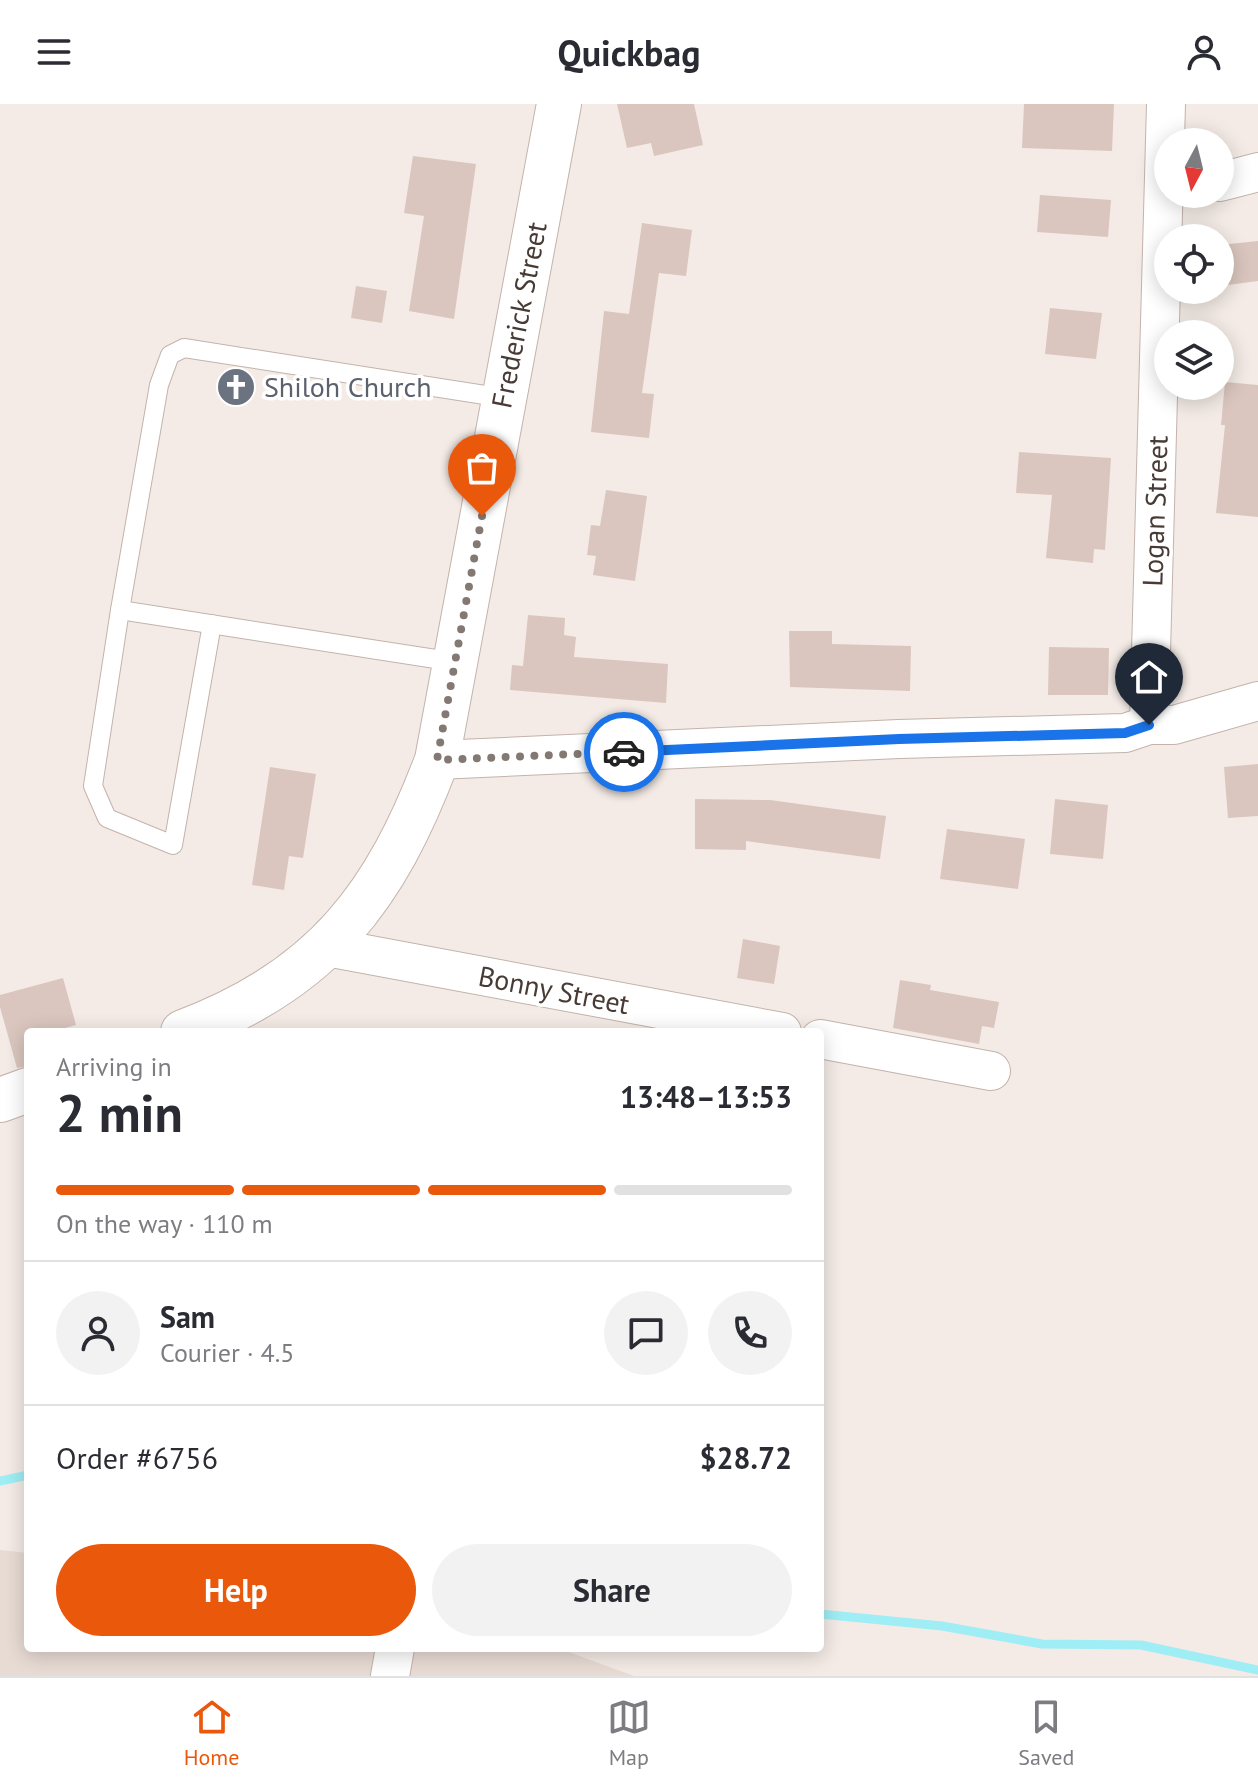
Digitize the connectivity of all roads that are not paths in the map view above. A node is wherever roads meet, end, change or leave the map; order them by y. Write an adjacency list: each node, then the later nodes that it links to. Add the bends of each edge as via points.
1 (559, 104): 7 (street, Frederick Street)
2 (1166, 104): 3 (street, Logan Street)
3 (1168, 128)
4 (1258, 172): 5 (street)
5 (1234, 178)
6 (1171, 208): 12 (street, Logan Street)
7 (504, 398): 8 (lane, via 184,348 170,355 159,385); 10 (street, Frederick Street)
8 (120, 610): 9 (lane); 9 (lane, via 93,786 107,818 173,845)
9 (212, 624): 10 (lane)
10 (455, 662): 13 (street, Frederick Street)
11 (1258, 701): 12 (street, via 1174,725)
12 (1149, 725): 13 (street, via 1125,733)
13 (437, 760): 14 (street, Frederick Street, via 376,890)
14 (327, 947): 15 (street, Frederick Street, via 258,996); 16 (street, Bonny Street)
15 (191, 1028)
16 (761, 1028)
17 (824, 1040): 18 (street)
18 (991, 1071)
19 (24, 1091): 20 (street)
20 (0, 1100)
21 (394, 1652): 22 (street)
22 (390, 1676)

